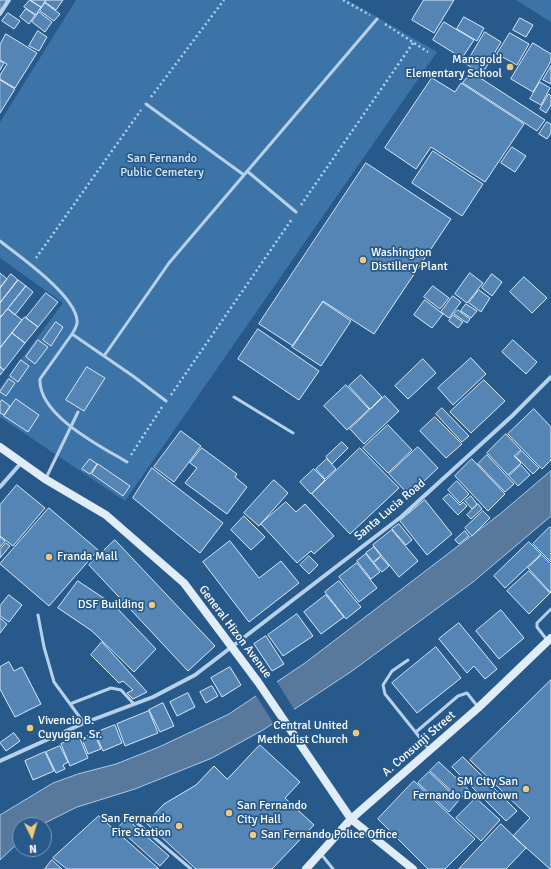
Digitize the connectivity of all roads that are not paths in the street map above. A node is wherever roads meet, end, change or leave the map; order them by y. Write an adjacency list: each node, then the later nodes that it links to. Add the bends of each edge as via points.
1 (9, 0): 2 (street)
2 (0, 14)
3 (377, 20): 5 (lane)
4 (146, 104): 6 (lane)
5 (247, 171): 6 (lane); 7 (lane)
6 (244, 175): 10 (lane, via 169,263)
7 (296, 212)
8 (0, 241): 9 (lane, via 66,296 77,319)
9 (72, 334): 10 (lane); 15 (lane, via 40,379 39,387 41,393)
10 (104, 356): 13 (lane)
11 (551, 377): 25 (street, Santa Lucia Road, via 401,517)
12 (234, 397): 16 (lane)
13 (166, 401)
14 (78, 412): 15 (lane)
15 (70, 427): 18 (lane); 20 (lane)
16 (293, 433)
17 (0, 447): 19 (main road, General Hizon Avenue)
18 (127, 462)
19 (21, 463): 20 (main road, General Hizon Avenue); 21 (street)
20 (45, 479): 25 (main road, General Hizon Avenue, via 106,515 184,583)
21 (0, 487)
22 (551, 609): 24 (lane, via 537,623 537,627)
23 (38, 615): 27 (lane, via 54,682)
24 (549, 640): 29 (main road, A. Consunji Street)
25 (232, 648): 28 (street, Santa Lucia Road, via 195,675); 35 (main road, General Hizon Avenue)
26 (408, 660): 31 (lane, via 392,671 383,685 385,694)
27 (70, 704): 28 (lane, via 111,688 121,690); 30 (lane)
28 (134, 704): 30 (street, Santa Lucia Road)
29 (478, 708): 31 (lane, via 467,693 458,696); 32 (main road, A. Consunji Street)
30 (84, 723): 33 (street, Santa Lucia Road)
31 (416, 732): 32 (lane)
32 (430, 751): 35 (main road, A. Consunji Street)
33 (0, 761)
34 (130, 817): 37 (lane)
35 (351, 819): 36 (main road, A. Consunji Street); 40 (main road, General Hizon Avenue)
36 (320, 852): 38 (main road, A. Consunji Street); 39 (lane)
37 (191, 869)
38 (306, 869)
39 (333, 869)
40 (412, 869)

